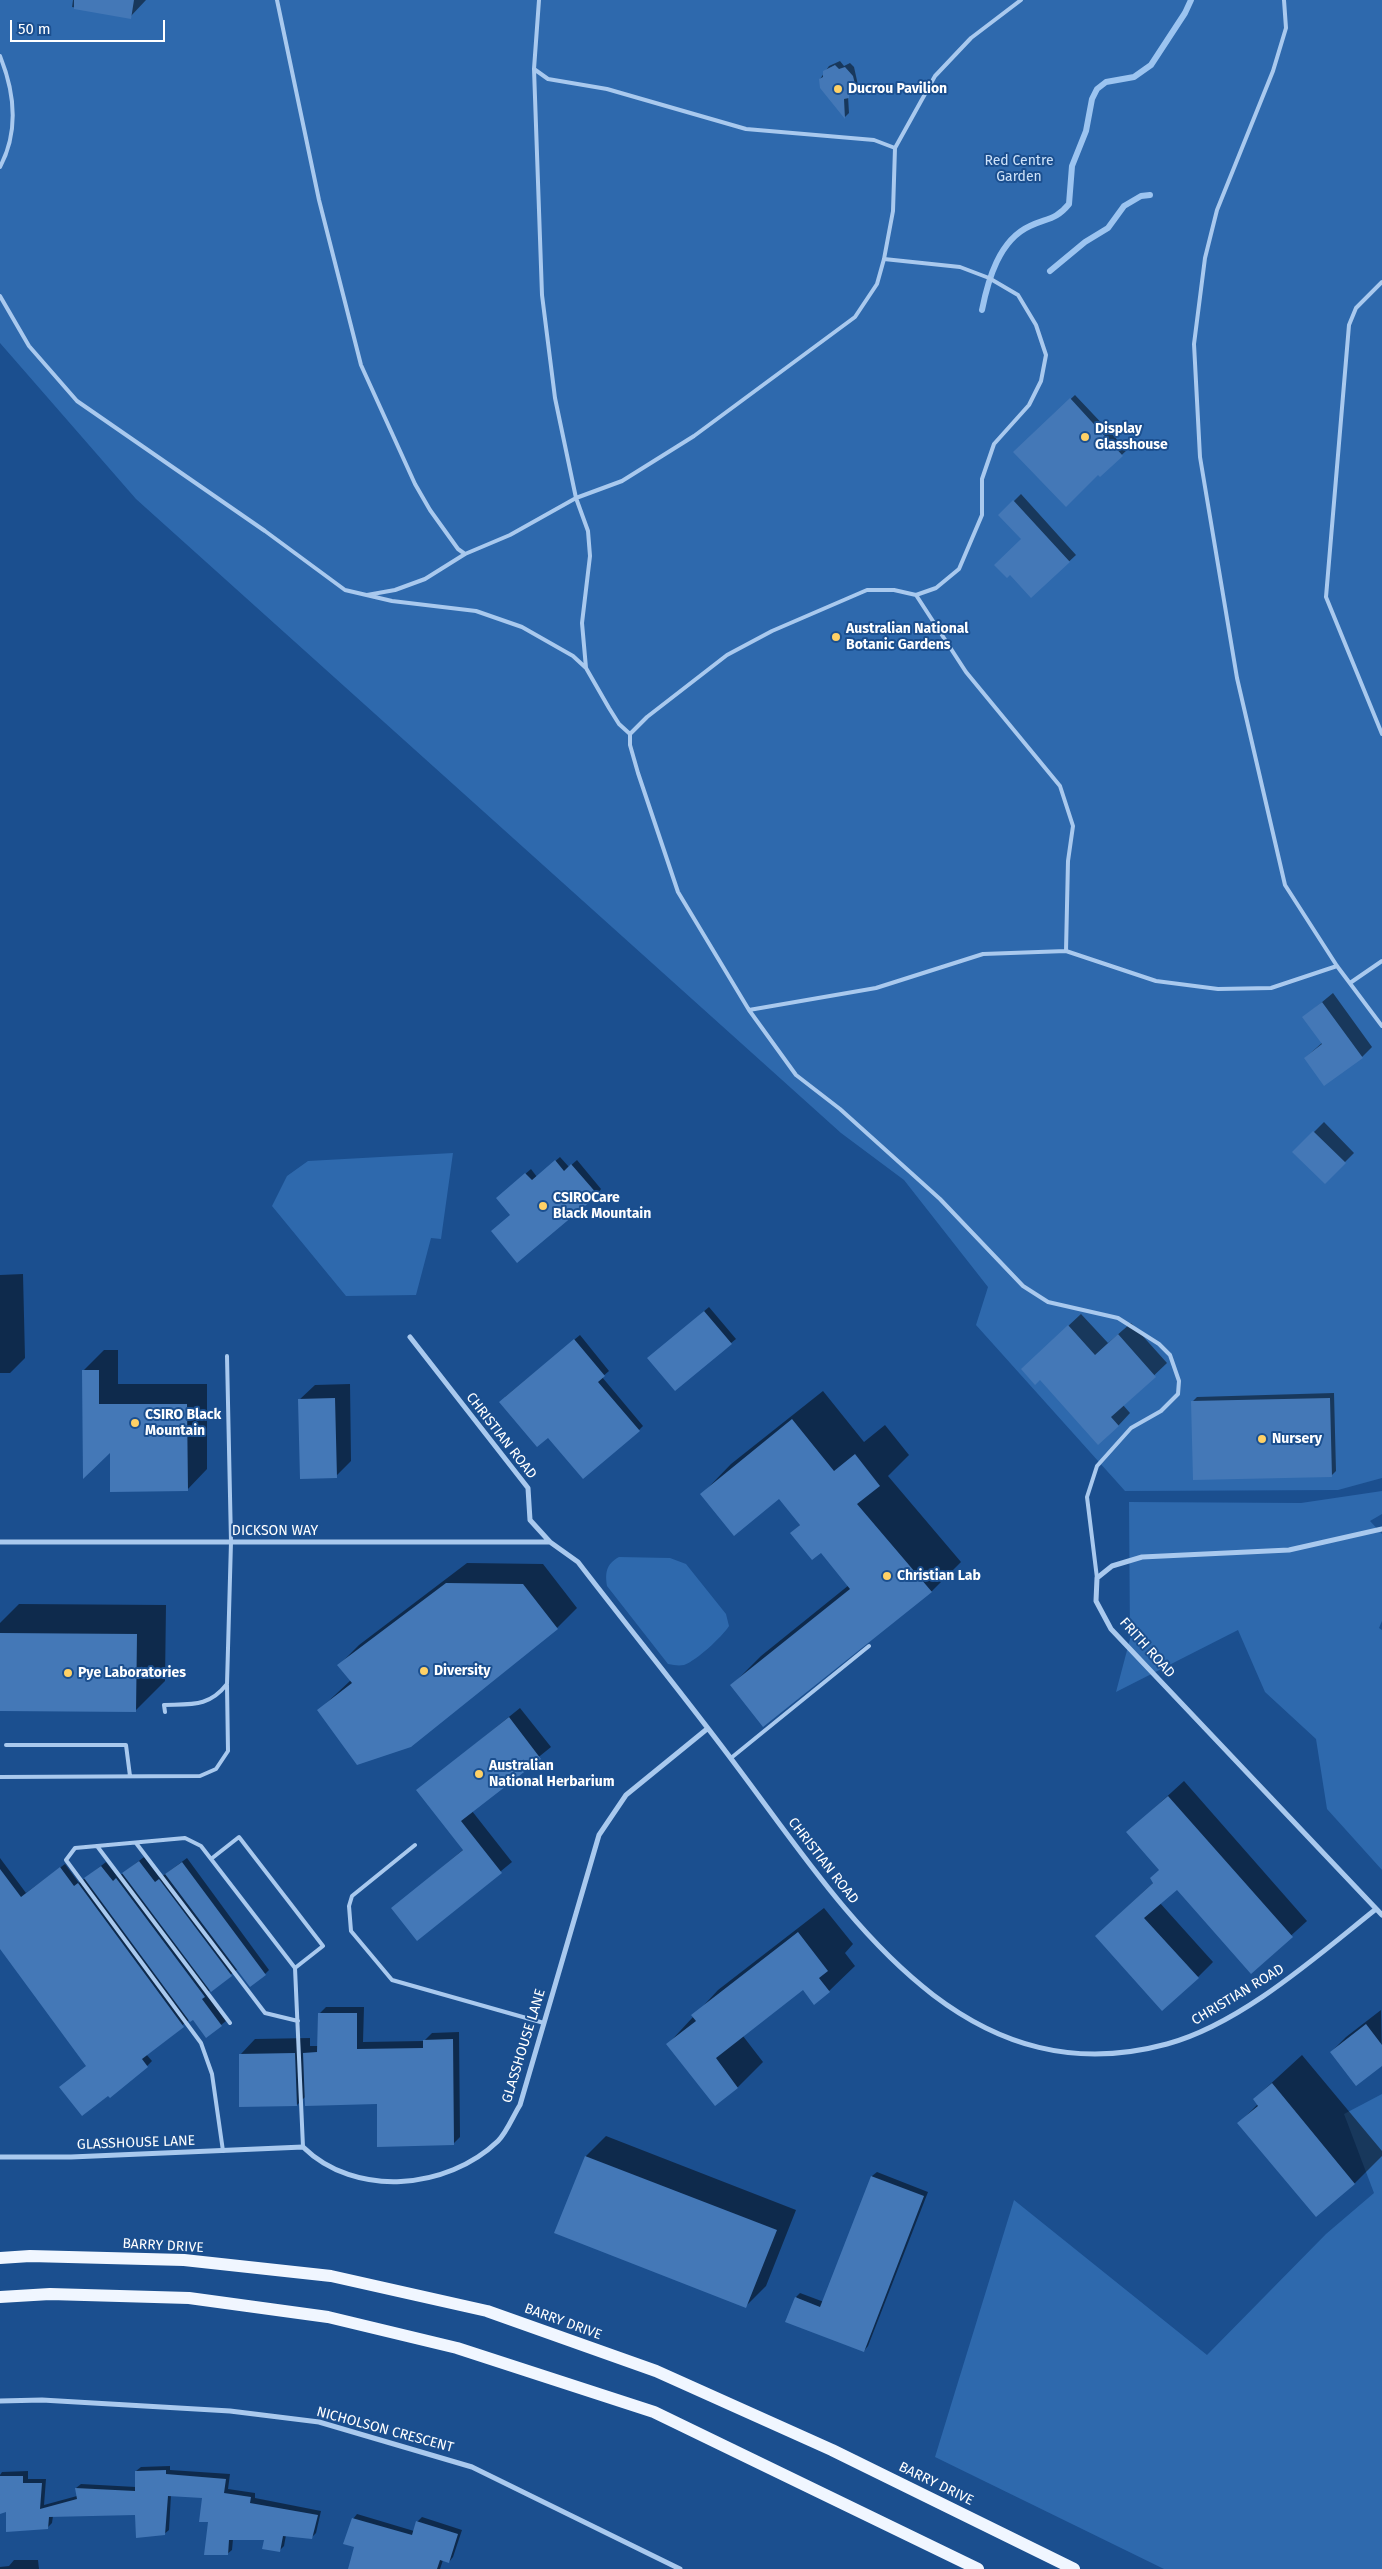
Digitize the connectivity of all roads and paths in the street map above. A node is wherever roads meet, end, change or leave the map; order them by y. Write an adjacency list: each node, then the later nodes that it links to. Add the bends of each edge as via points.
1 (277, 0): 13 (lane, via 318,200 361,365 415,484 430,510)
2 (539, 0): 6 (lane)
3 (1022, 0): 7 (lane, via 971,38 935,76)
4 (1284, 0): 21 (lane, via 1286,28 1274,71 1217,210 1204,258 1194,344 1197,402 1200,457 1237,678 1286,885)
5 (0, 56): 8 (lane, via 10,80 13,116 10,147)
6 (534, 69): 7 (lane, via 548,79 607,88 746,129 874,140); 12 (lane, via 542,295 555,398)
7 (895, 148): 9 (lane, via 893,211)
8 (0, 167)
9 (884, 259): 12 (lane, via 877,284 855,317 839,330 694,436 622,481); 15 (lane, via 960,267 989,278 1018,295 1036,324 1046,355 1041,382 1029,405 994,444 982,479 982,515 959,569 936,588)
10 (1382, 282): 18 (lane, via 1356,308 1349,325 1326,597)
11 (0, 296): 14 (lane, via 29,346 77,401 345,590)
12 (576, 498): 13 (lane, via 510,535); 16 (lane, via 588,531 590,556 582,623)
13 (465, 554): 14 (lane, via 425,579 395,590)
14 (365, 595): 16 (lane, via 476,611 522,627 573,656)
15 (916, 595): 17 (lane, via 894,590 867,590 772,631 727,655); 19 (lane, via 966,672 1060,786 1073,826 1068,868)
16 (586, 668): 17 (lane, via 619,724)
17 (630, 734): 23 (lane, via 638,773 678,892)
18 (1382, 734)
19 (1066, 951): 21 (lane, via 1156,981 1218,989 1271,988); 23 (lane, via 983,954 876,988)
20 (1382, 961): 22 (lane)
21 (1336, 966): 22 (lane)
22 (1350, 983): 24 (lane)
23 (749, 1010): 31 (lane, via 796,1075 940,1199 1023,1286 1048,1302 1118,1318 1159,1344 1170,1355 1179,1381 1178,1394 1161,1411 1131,1428 1097,1466 1087,1497)
24 (1382, 1026)
25 (410, 1337): 30 (street, CHRISTIAN ROAD, via 528,1488 530,1520)
26 (227, 1356): 29 (lane)
27 (1382, 1529): 31 (street, via 1289,1550 1142,1557 1112,1566)
28 (0, 1542): 29 (street, DICKSON WAY)
29 (231, 1542): 30 (street, DICKSON WAY); 33 (lane)
30 (550, 1542): 35 (street, CHRISTIAN ROAD, via 578,1562)
31 (1097, 1578): 44 (street, FRITH ROAD, via 1096,1602 1111,1629)
32 (869, 1646): 37 (lane)
33 (227, 1684): 34 (lane, via 211,1700 164,1705); 38 (lane, via 228,1751 216,1769 200,1776)
34 (164, 1712)
35 (707, 1729): 37 (street, CHRISTIAN ROAD); 49 (street, GLASSHOUSE LANE, via 626,1795 599,1835)
36 (6, 1745): 38 (lane, via 126,1745)
37 (731, 1758): 44 (street, CHRISTIAN ROAD, via 860,1926 897,1964 965,2019 1003,2037 1044,2049 1085,2054 1127,2052 1169,2044 1208,2028 1288,1979)
38 (130, 1776): 39 (lane)
39 (0, 1777)
40 (136, 1842): 42 (lane); 43 (lane, via 185,1838 201,1846); 47 (lane, via 265,2013)
41 (415, 1845): 49 (lane, via 352,1896 349,1906 352,1931 392,1980)
42 (97, 1846): 48 (lane); 51 (lane, via 75,1848 66,1860 201,2043 212,2074)
43 (212, 1859): 46 (lane); 46 (lane, via 239,1837 324,1946)
44 (1376, 1909): 45 (street, FRITH ROAD)
45 (1382, 1915)
46 (295, 1968): 47 (lane)
47 (298, 2021): 50 (lane)
48 (230, 2023)
49 (544, 2023): 50 (street, GLASSHOUSE LANE, via 520,2105 500,2139 459,2167 412,2181 363,2179 317,2161)
50 (303, 2148): 51 (street, GLASSHOUSE LANE)
51 (223, 2151): 52 (street, GLASSHOUSE LANE, via 71,2157)
52 (0, 2156)
53 (0, 2258): 58 (main road, BARRY DRIVE, via 30,2256 193,2262 331,2276 487,2310 665,2375 832,2450)
54 (0, 2298): 57 (main road, via 50,2294 189,2298 328,2317 457,2348 654,2412)
55 (0, 2401): 56 (street, NICHOLSON CRESCENT, via 42,2400 230,2411 319,2422 472,2467)
56 (680, 2569)
57 (978, 2569)
58 (1074, 2569)

